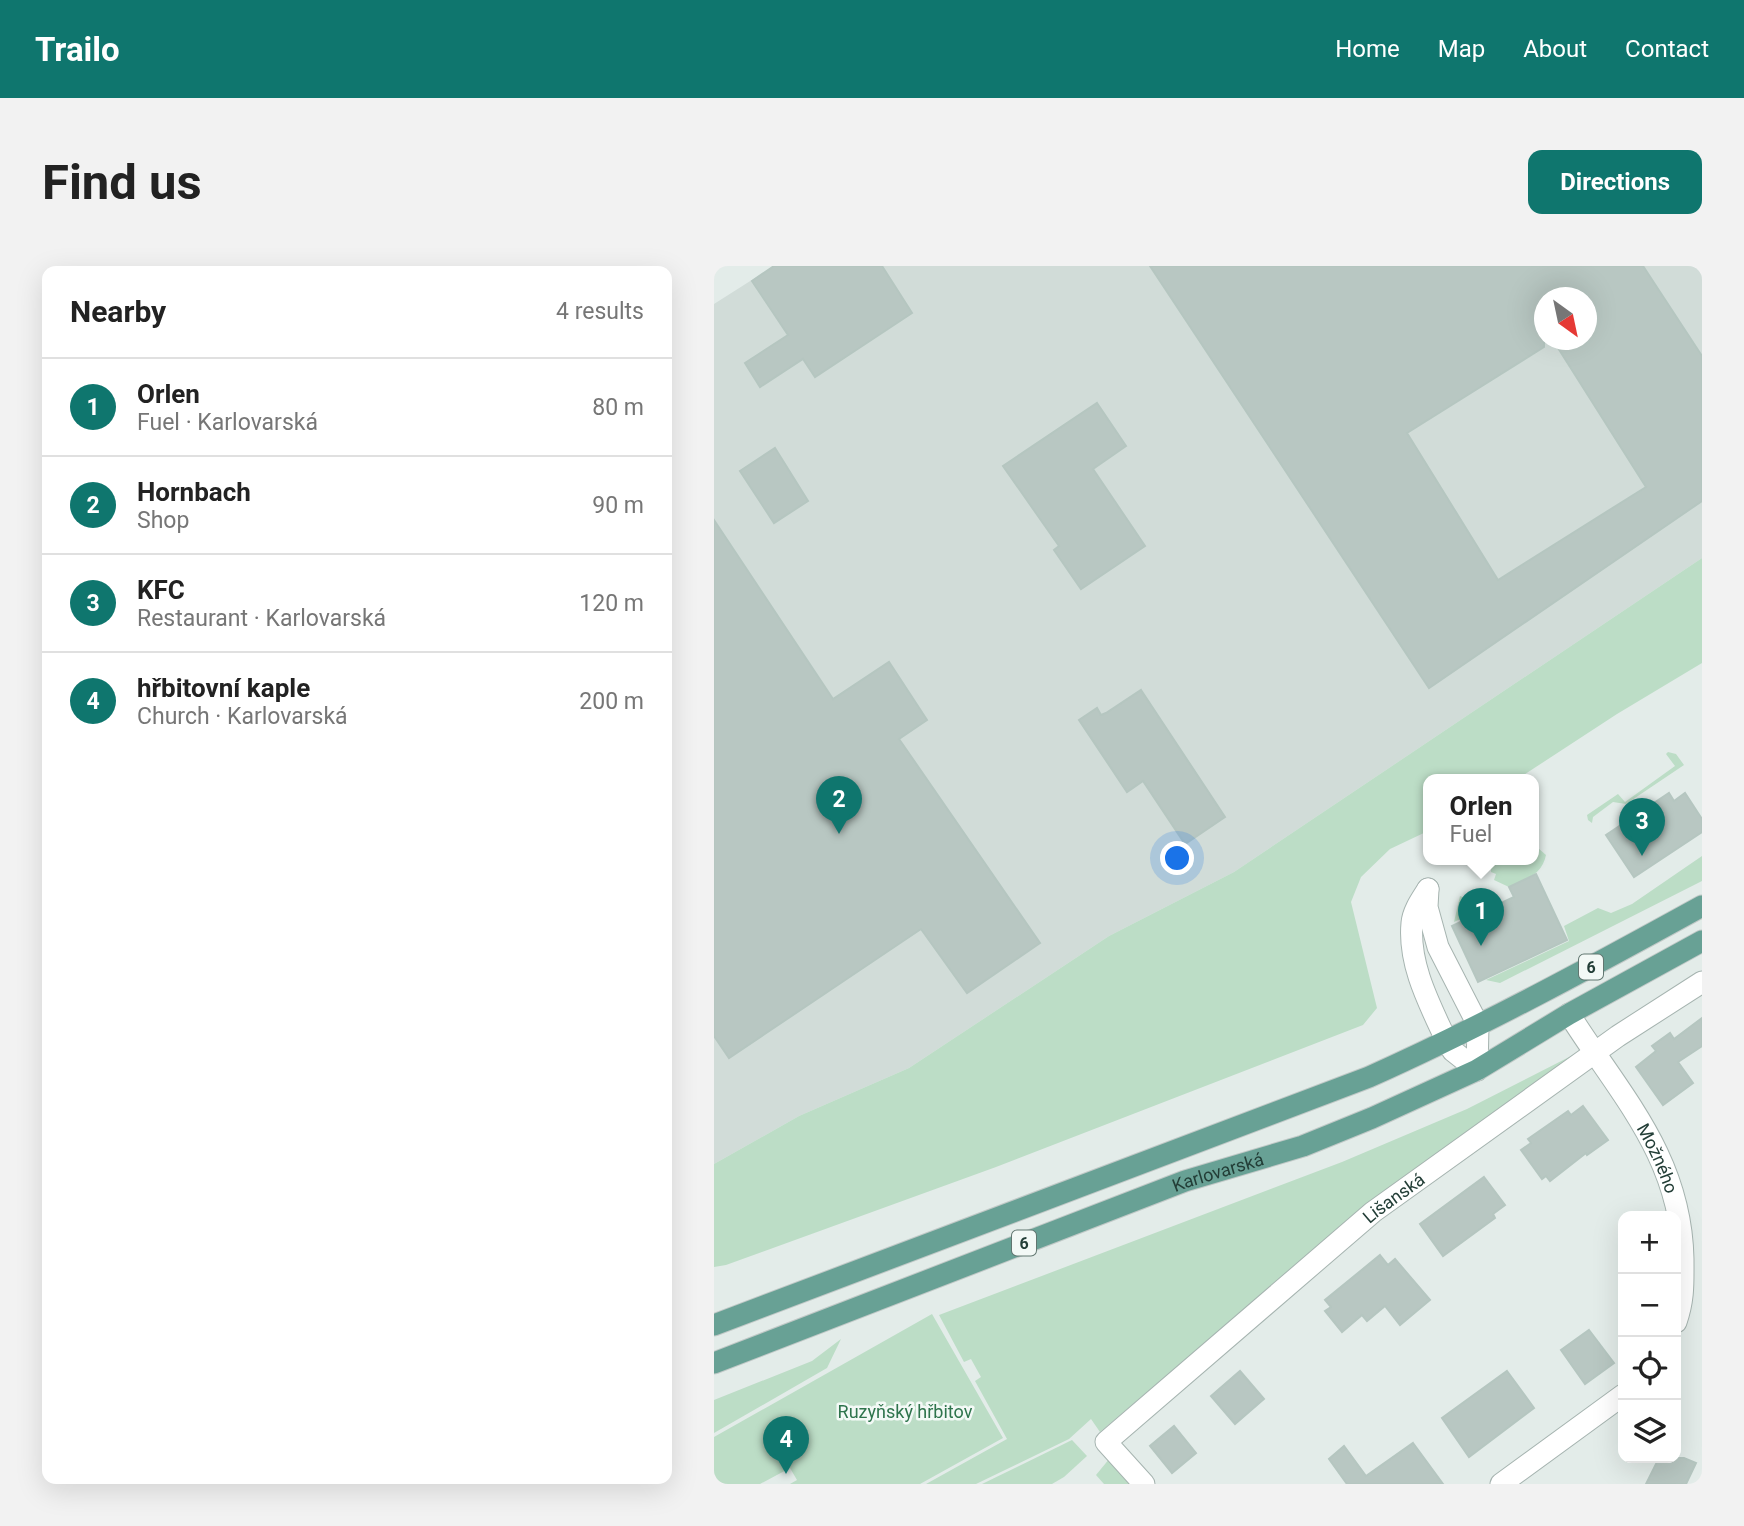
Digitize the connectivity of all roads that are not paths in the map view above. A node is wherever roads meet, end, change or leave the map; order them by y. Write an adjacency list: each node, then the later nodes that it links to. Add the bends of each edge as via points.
1 (1702, 906): 5 (main road, Karlovarská / 6)
2 (1702, 941): 4 (main road, Karlovarská / 6)
3 (1702, 982): 7 (street, Lišanská)
4 (1569, 1014): 7 (street, Možného); 8 (main road, Karlovarská / 6)
5 (1478, 1025): 6 (main road, Karlovarská / 6); 6 (street, via 1438,947 1427,907 1428,890 1412,922 1413,949 1417,972); 8 (street)
6 (1447, 1042): 8 (street); 10 (main road, Karlovarská / 6, via 1295,1107)
7 (1595, 1052): 9 (street, Možného, via 1661,1158 1676,1202 1682,1245); 13 (street, Lišanská, via 1373,1212 1107,1442)
8 (1477, 1070): 11 (main road, Karlovarská / 6, via 1303,1146 1185,1181)
9 (1681, 1308)
10 (714, 1325)
11 (714, 1363)
12 (1618, 1399): 14 (street)
13 (1144, 1484)
14 (1501, 1484)

